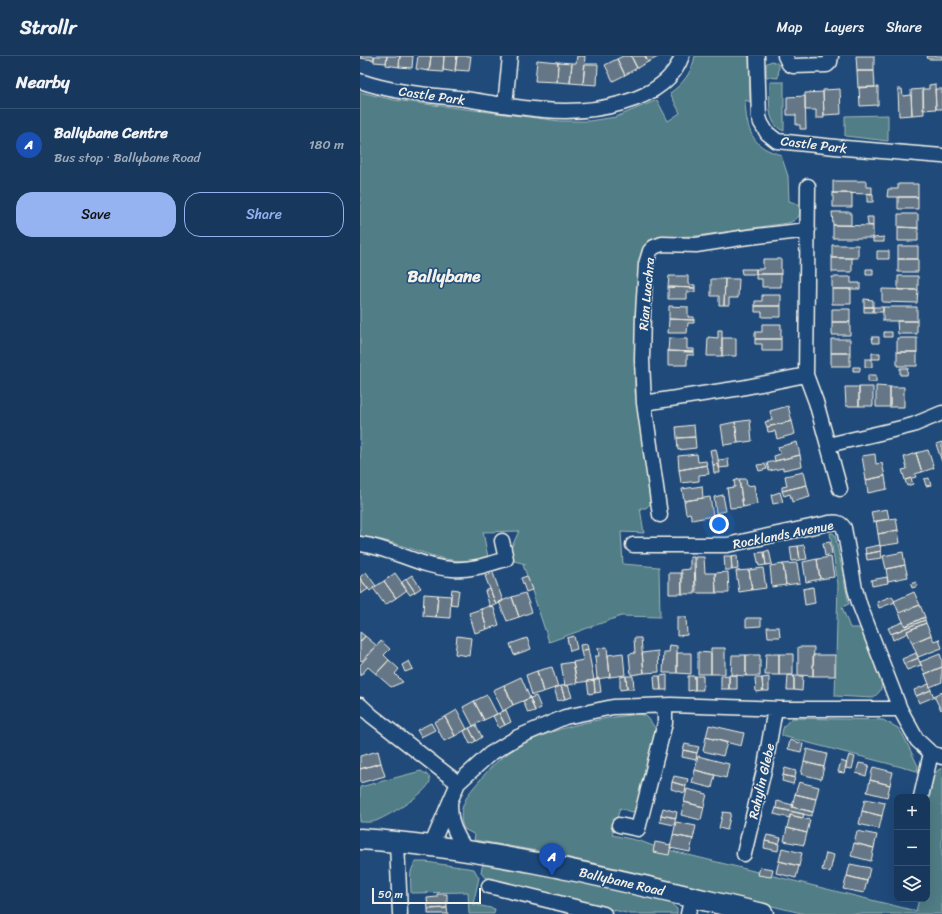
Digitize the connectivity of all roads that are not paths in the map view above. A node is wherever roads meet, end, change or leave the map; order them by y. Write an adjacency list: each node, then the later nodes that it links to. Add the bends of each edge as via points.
1 (510, 56): 7 (street)
2 (682, 56): 7 (street, Castle Park, via 677,68 662,83 646,94 627,102 574,111)
3 (757, 56): 8 (street, Castle Park, via 759,117 767,133 777,141)
4 (785, 56): 5 (street, via 792,66 826,65 830,62)
5 (831, 56)
6 (360, 82): 7 (street, Castle Park, via 411,93)
7 (505, 105)
8 (942, 156)
9 (808, 186): 10 (street)
10 (808, 230): 11 (street); 12 (street, Rian Luachra, via 696,245 662,244 650,251 646,264 643,314)
11 (806, 375): 12 (street); 14 (street)
12 (644, 403): 16 (street, Rian Luachra)
13 (942, 413): 14 (street, via 902,428)
14 (828, 445): 15 (street)
15 (840, 489)
16 (660, 515)
17 (502, 541): 18 (street, via 506,560 475,568 453,569)
18 (360, 544)
19 (633, 545): 23 (street, Rocklands Avenue, via 727,545 829,523 842,524 860,606)
20 (360, 705): 25 (street)
21 (665, 706): 22 (street); 25 (street, via 613,707 550,722 490,754); 28 (street, via 665,723 638,829)
22 (775, 709): 23 (street); 33 (street, Rahylin Glebe, via 765,766)
23 (900, 709): 24 (street, via 916,740)
24 (937, 755): 26 (street)
25 (458, 783): 27 (street)
26 (922, 794)
27 (450, 801): 31 (street); 32 (street, via 450,818)
28 (619, 825)
29 (360, 839): 30 (main road, Ballybane Road)
30 (397, 842): 31 (main road, Ballybane Road); 36 (street)
31 (430, 846): 32 (main road, Ballybane Road)
32 (466, 851): 35 (main road, Ballybane Road, via 561,868)
33 (744, 854)
34 (489, 886): 37 (street)
35 (690, 906): 38 (main road, Ballybane Road)
36 (400, 914)
37 (604, 914)
38 (763, 914)

